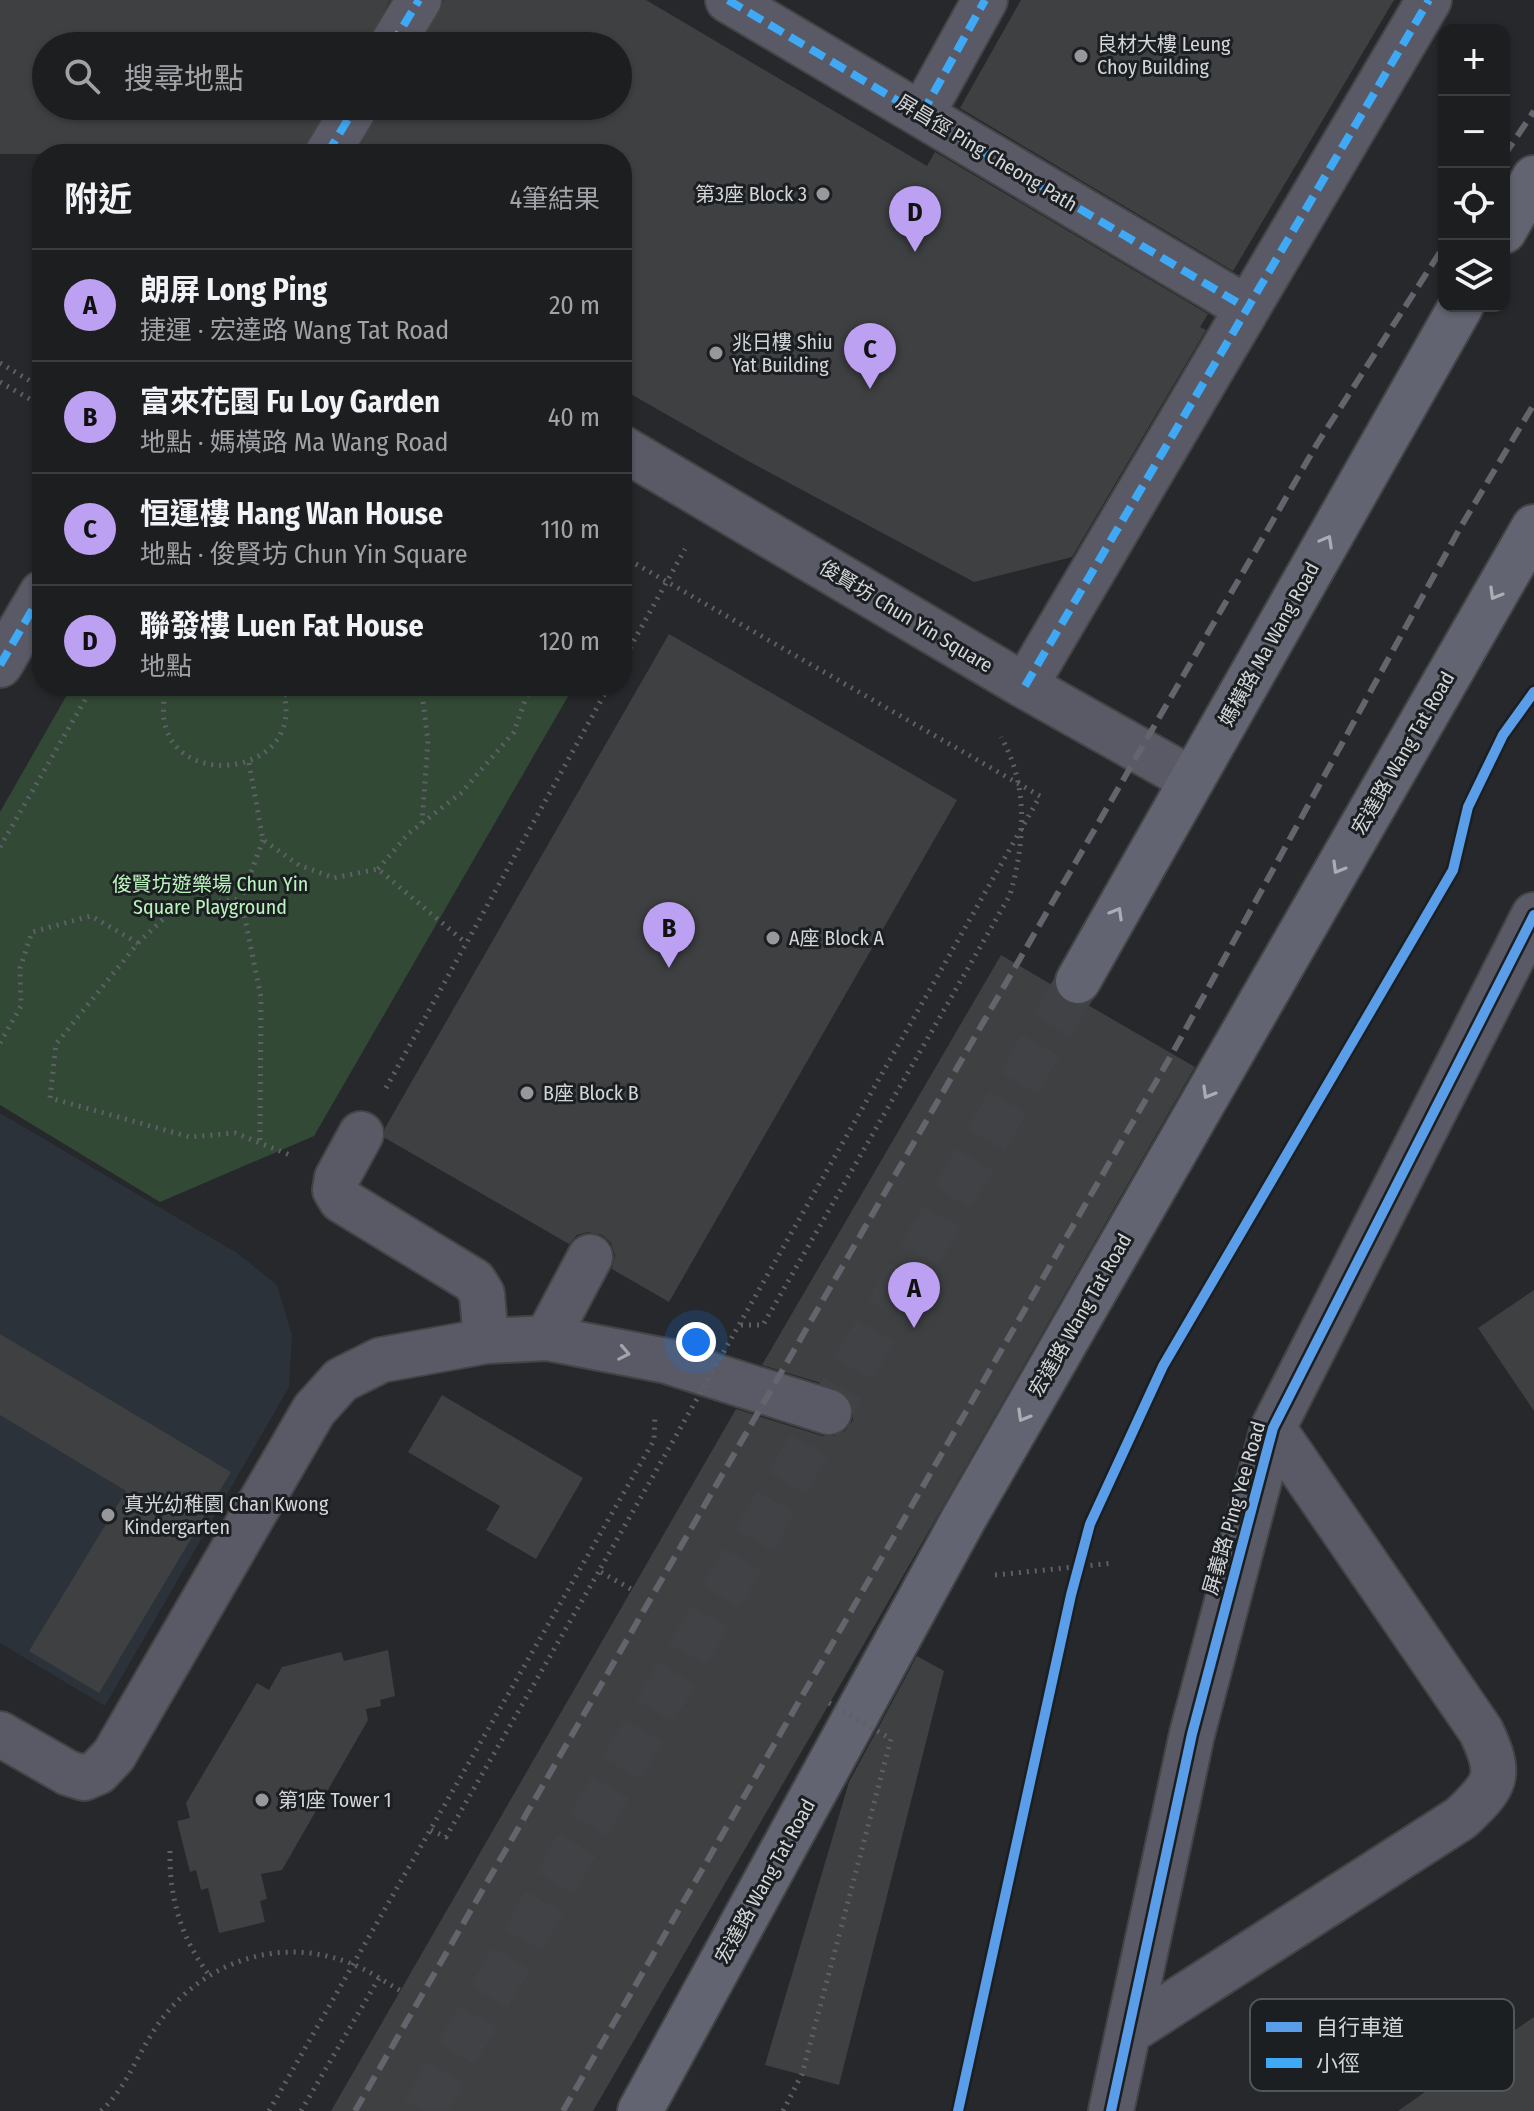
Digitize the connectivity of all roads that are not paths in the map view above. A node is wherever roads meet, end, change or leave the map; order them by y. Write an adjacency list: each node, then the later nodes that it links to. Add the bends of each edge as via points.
1 (419, 0): 5 (street)
2 (728, 0): 6 (street, 屏昌徑 Ping Cheong Path)
3 (985, 0): 6 (street)
4 (1429, 0): 11 (street)
5 (400, 32)
6 (922, 114): 11 (street, 屏昌徑 Ping Cheong Path)
7 (348, 120): 8 (street)
8 (333, 144)
9 (1534, 178): 10 (main road)
10 (1510, 220)
11 (1245, 307): 17 (street)
12 (1458, 312): 18 (main road, 媽橫路 Ma Wang Road, one-way to 12)
13 (632, 454): 17 (street, 俊賢坊 Chun Yin Square)
14 (1534, 527): 29 (main road, 宏達路 Wang Tat Road, one-way to 29, via 963,1520)
15 (32, 610): 16 (street)
16 (0, 665)
17 (1025, 686): 18 (street, 俊賢坊 Chun Yin Square)
18 (1192, 780): 20 (main road, 媽橫路 Ma Wang Road, one-way to 18)
19 (1534, 915): 26 (street, 屏義路 Ping Yee Road)
20 (1078, 981)
21 (361, 1134): 24 (street, via 337,1178 335,1190 341,1200 474,1281 482,1294)
22 (590, 1257): 23 (street)
23 (547, 1338): 24 (street); 25 (street, one-way to 25, via 667,1361)
24 (486, 1341): 27 (street, via 381,1360 341,1380 314,1410 114,1755 98,1772 84,1778 68,1773)
25 (829, 1412)
26 (1273, 1428): 28 (street, 屏義路 Ping Yee Road, via 1192,1734); 28 (street, via 1481,1731 1495,1761 1492,1782 1461,1818)
27 (0, 1734)
28 (1130, 2031): 30 (street, 屏義路 Ping Yee Road)
29 (640, 2111)
30 (1111, 2111)

